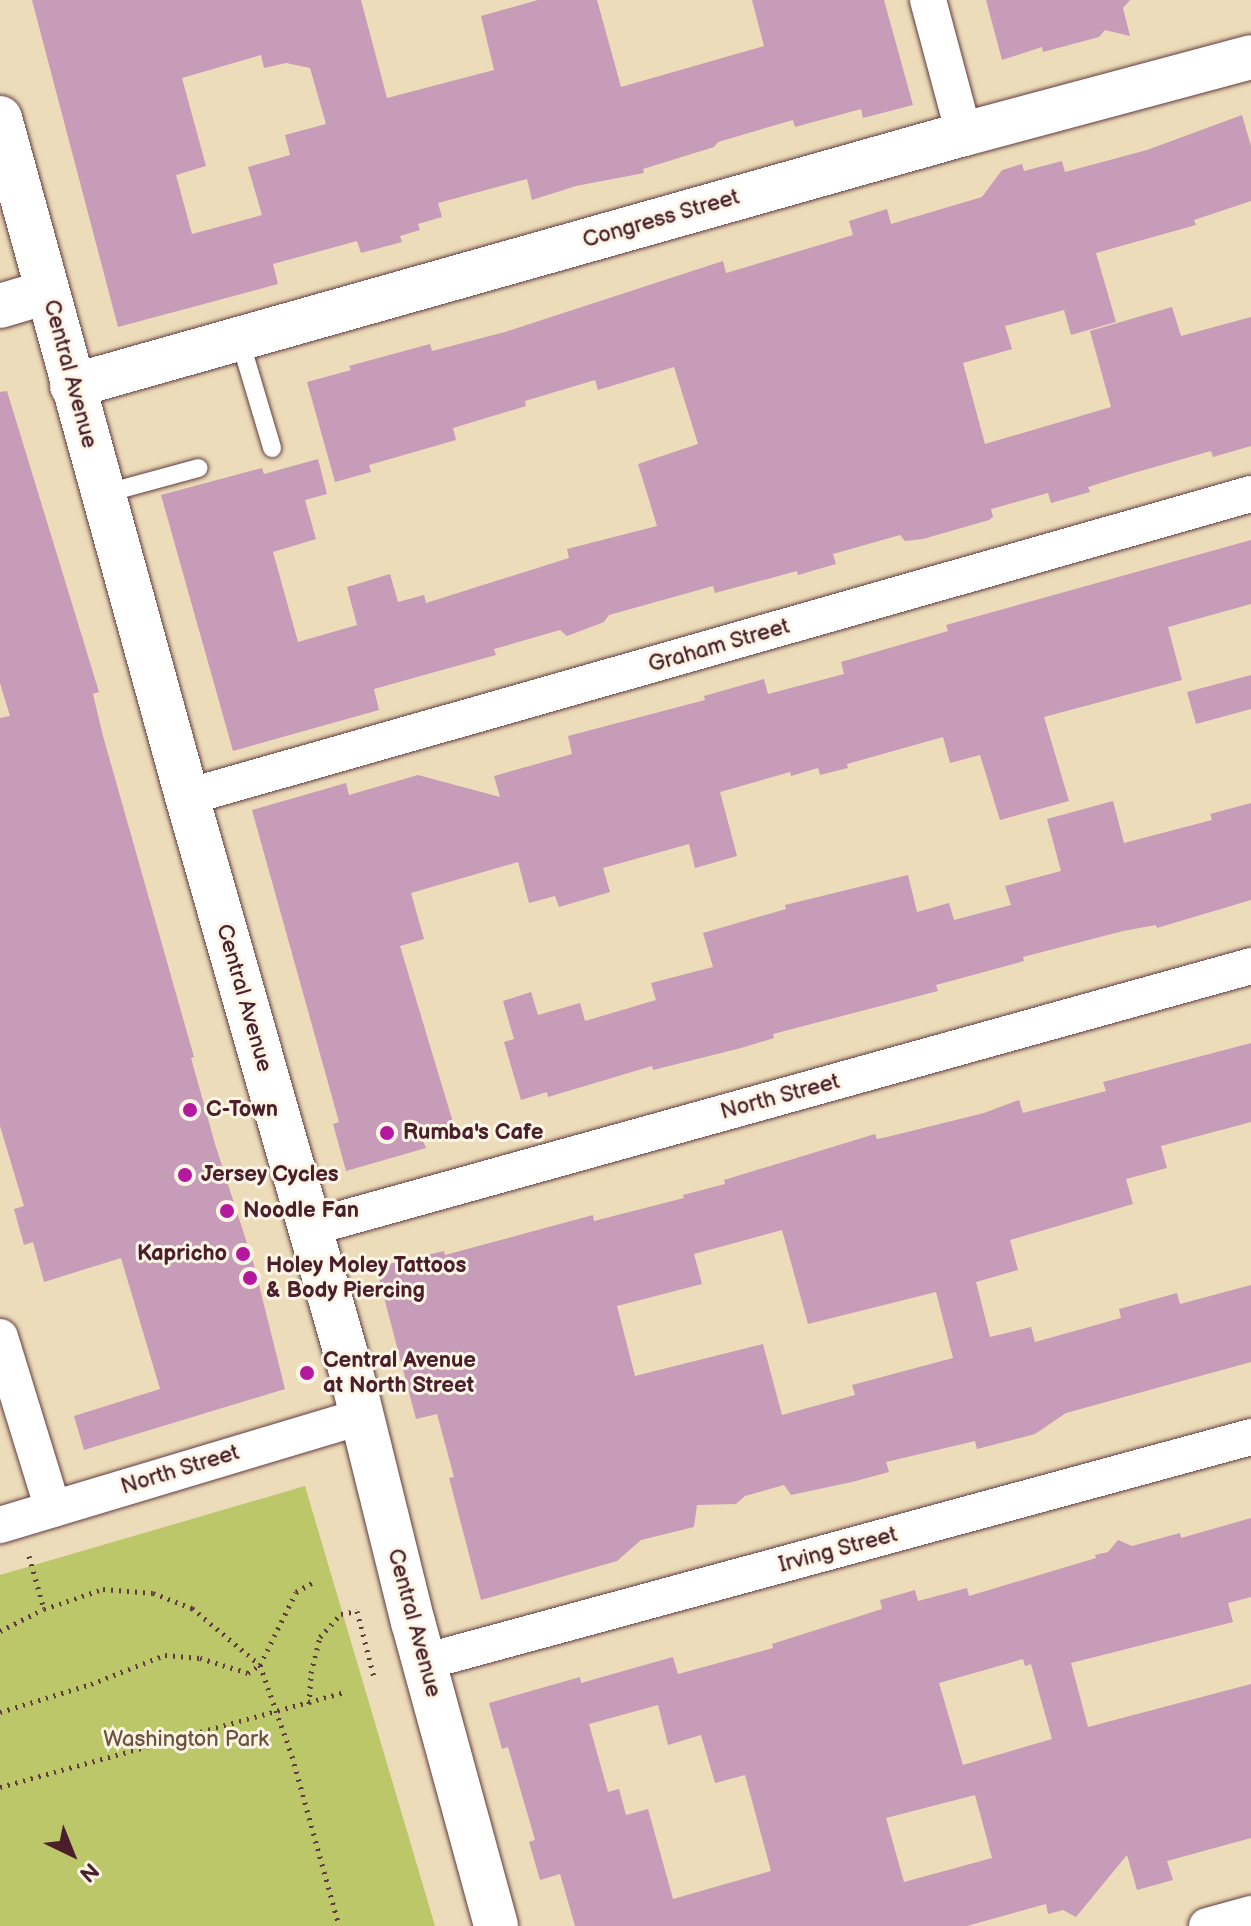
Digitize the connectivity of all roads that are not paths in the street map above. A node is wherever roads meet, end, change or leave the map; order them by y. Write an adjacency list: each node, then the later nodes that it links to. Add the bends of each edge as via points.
1 (928, 0): 4 (street)
2 (1251, 57): 4 (main road, Congress Street)
3 (0, 118): 5 (main road, Central Avenue)
4 (964, 134): 7 (main road, Congress Street)
5 (47, 292): 6 (main road); 8 (main road, Central Avenue)
6 (0, 306)
7 (239, 337): 8 (main road, Congress Street); 9 (lane)
8 (72, 386): 11 (main road, Central Avenue)
9 (272, 448)
10 (199, 468): 11 (lane)
11 (103, 494): 13 (main road, Central Avenue)
12 (1251, 494): 13 (street, Graham Street)
13 (187, 797): 15 (main road, Central Avenue)
14 (1251, 966): 15 (street, North Street)
15 (309, 1228): 17 (main road, Central Avenue)
16 (0, 1337): 19 (street)
17 (361, 1417): 19 (street, North Street); 21 (main road, Central Avenue)
18 (1251, 1437): 21 (street, Irving Street)
19 (53, 1509): 20 (street, North Street)
20 (0, 1525)
21 (424, 1662): 23 (main road, Central Avenue)
22 (1251, 1914): 24 (street)
23 (496, 1926)
24 (1207, 1926)

